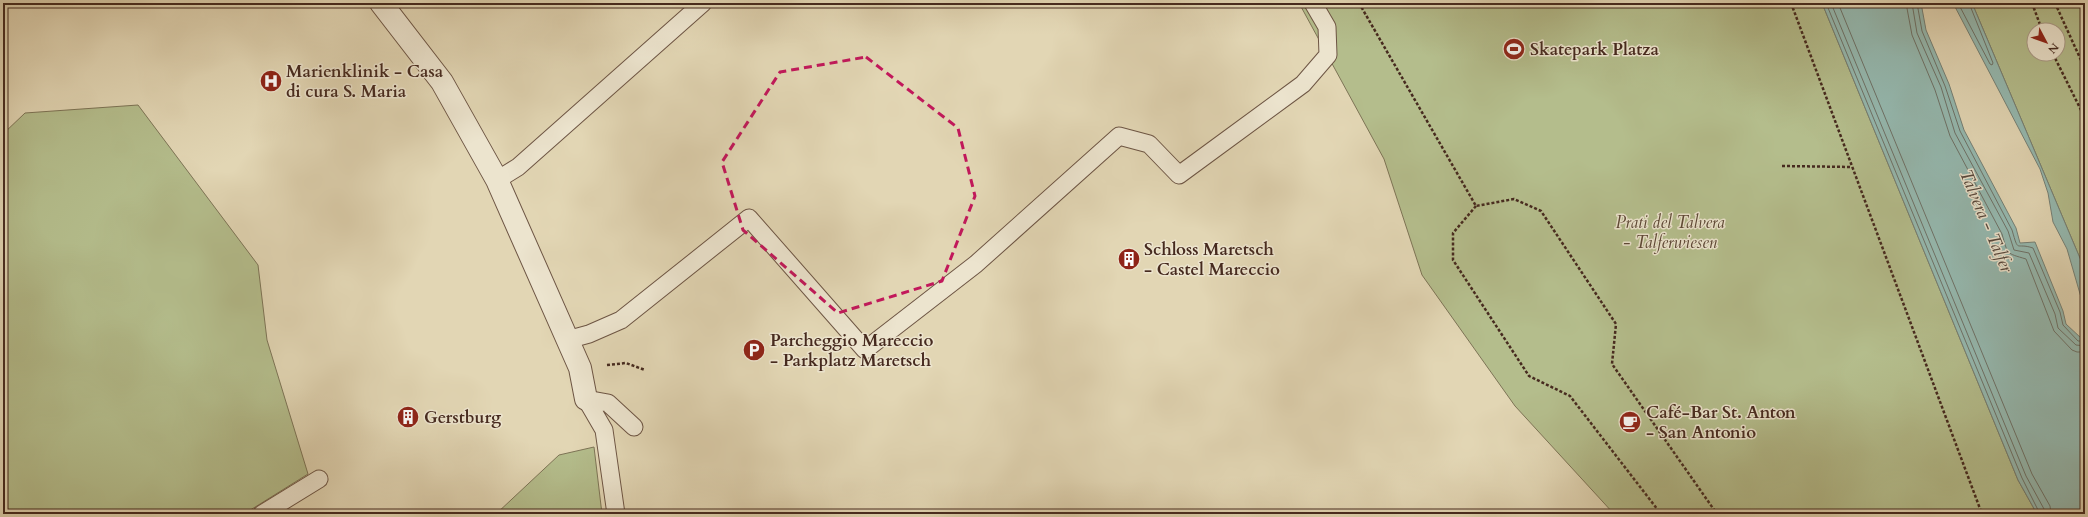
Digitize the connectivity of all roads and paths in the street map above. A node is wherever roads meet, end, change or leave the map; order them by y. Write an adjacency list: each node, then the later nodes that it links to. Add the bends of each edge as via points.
1 (381, 3): 15 (street, via 442,82)
2 (702, 3): 15 (lane, via 518,167)
3 (1313, 3): 17 (lane, via 1327,27 1328,55 1303,84 1179,175 1149,144 1119,136 976,264 865,350 749,218 621,320 589,334)
4 (1359, 3): 16 (path)
5 (1772, 3): 8 (path)
6 (2032, 3): 9 (path)
7 (2055, 3): 11 (path)
8 (1792, 4): 14 (path)
9 (2039, 22)
10 (2057, 62): 12 (path)
11 (2085, 69)
12 (2085, 118)
13 (1782, 166): 14 (path)
14 (1852, 167): 27 (path)
15 (497, 180): 17 (street)
16 (1476, 206): 25 (path, via 1453,232 1453,260 1529,376 1570,396); 26 (path, via 1514,199 1541,211 1616,324 1612,364)
17 (566, 340): 18 (street)
18 (580, 368): 19 (path, via 626,363); 20 (street)
19 (645, 370)
20 (586, 399): 21 (lane, via 608,403); 24 (lane, via 604,430)
21 (634, 427)
22 (319, 479): 23 (lane)
23 (262, 514)
24 (616, 514)
25 (1661, 514)
26 (1717, 514)
27 (1982, 514)

